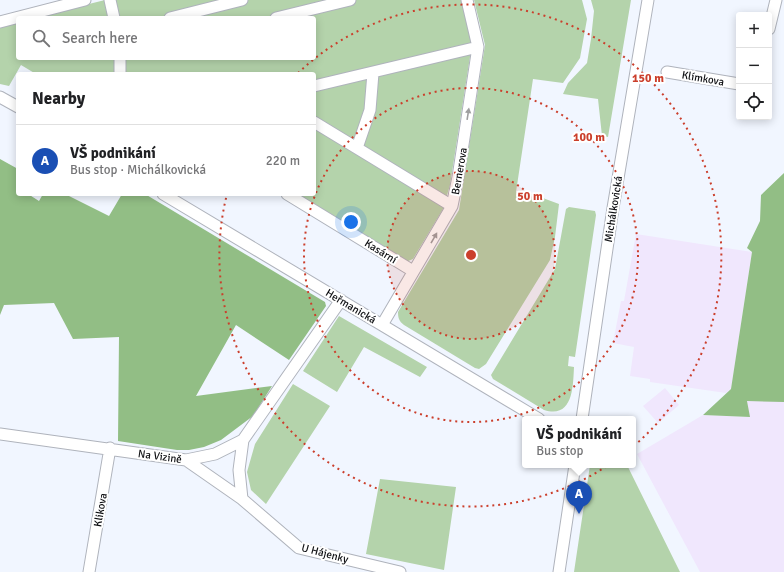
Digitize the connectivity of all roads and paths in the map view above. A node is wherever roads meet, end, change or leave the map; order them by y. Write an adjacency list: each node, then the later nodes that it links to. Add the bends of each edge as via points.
1 (85, 0): 8 (street)
2 (110, 0): 10 (street)
3 (242, 0): 11 (street)
4 (350, 0): 12 (street)
5 (467, 0): 16 (street, Bernerova)
6 (648, 0): 34 (street, Michálkovická, via 612,215)
7 (776, 0): 13 (street)
8 (61, 13): 9 (street)
9 (41, 16)
10 (114, 16)
11 (178, 16)
12 (284, 16)
13 (772, 17)
14 (16, 20): 15 (street)
15 (0, 22)
16 (478, 47): 20 (street); 29 (street, Bernerova, one-way to 16)
17 (120, 60): 18 (street)
18 (120, 72)
19 (668, 72): 21 (street, Klímkova)
20 (373, 73): 22 (street); 26 (street, via 370,110)
21 (736, 83)
22 (316, 86)
23 (0, 97): 24 (street)
24 (16, 107)
25 (316, 123): 26 (street)
26 (357, 148): 29 (street)
27 (166, 196): 31 (street, Heřmanická)
28 (290, 196): 30 (street, Kasární)
29 (452, 206): 30 (street, Bernerova, one-way to 29)
30 (413, 271): 32 (street, Bernerova)
31 (341, 300): 32 (street, Heřmanická); 36 (street, Na Vizině)
32 (382, 325): 33 (street, Heřmanická)
33 (534, 416)
34 (582, 416)
35 (0, 434): 37 (street, Na Vizině)
36 (243, 440): 38 (street, Na Vizině, via 215,454); 40 (street, via 239,470)
37 (110, 448): 38 (street, Na Vizině); 41 (street, Klikova)
38 (186, 460): 40 (street, U Hájenky)
39 (575, 468): 43 (street)
40 (242, 499): 42 (street, U Hájenky, via 299,548)
41 (90, 572)
42 (400, 572)
43 (559, 572)

